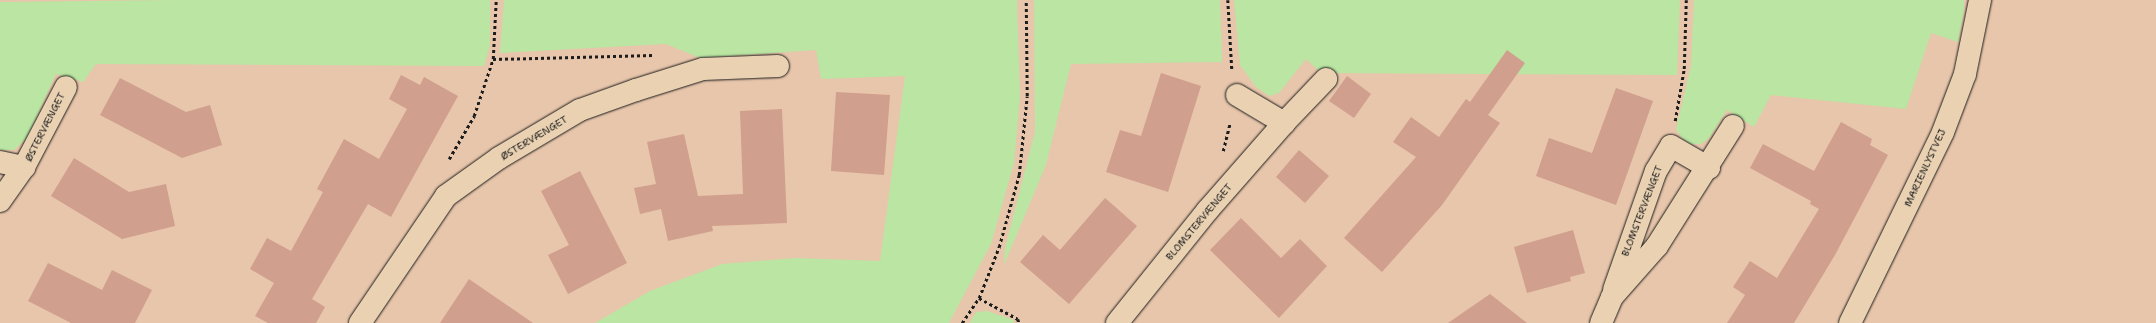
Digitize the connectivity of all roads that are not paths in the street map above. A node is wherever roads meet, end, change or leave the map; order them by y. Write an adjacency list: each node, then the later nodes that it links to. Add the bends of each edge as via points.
1 (1980, 3): 16 (street, MARIENLYSTVEJ, via 1965,74 1943,132)
2 (778, 66): 13 (street, ØSTERVÆNGET, via 703,69 580,110 499,158 446,196)
3 (1326, 79): 6 (street, BLOMSTERVÆNGET)
4 (66, 87): 9 (street, ØSTERVÆNGET)
5 (1237, 95): 6 (street)
6 (1284, 123): 14 (street, BLOMSTERVÆNGET)
7 (1733, 126): 10 (street, BLOMSTERVÆNGET)
8 (0, 162): 9 (street, ØSTERVÆNGET)
9 (24, 167): 11 (street, ØSTERVÆNGET)
10 (1709, 168): 12 (street, BLOMSTERVÆNGET, via 1657,246); 12 (street, BLOMSTERVÆNGET, via 1671,146 1656,170)
11 (0, 201)
12 (1612, 297): 15 (street, BLOMSTERVÆNGET)
13 (360, 323)
14 (1117, 323)
15 (1601, 323)
16 (1850, 323)

